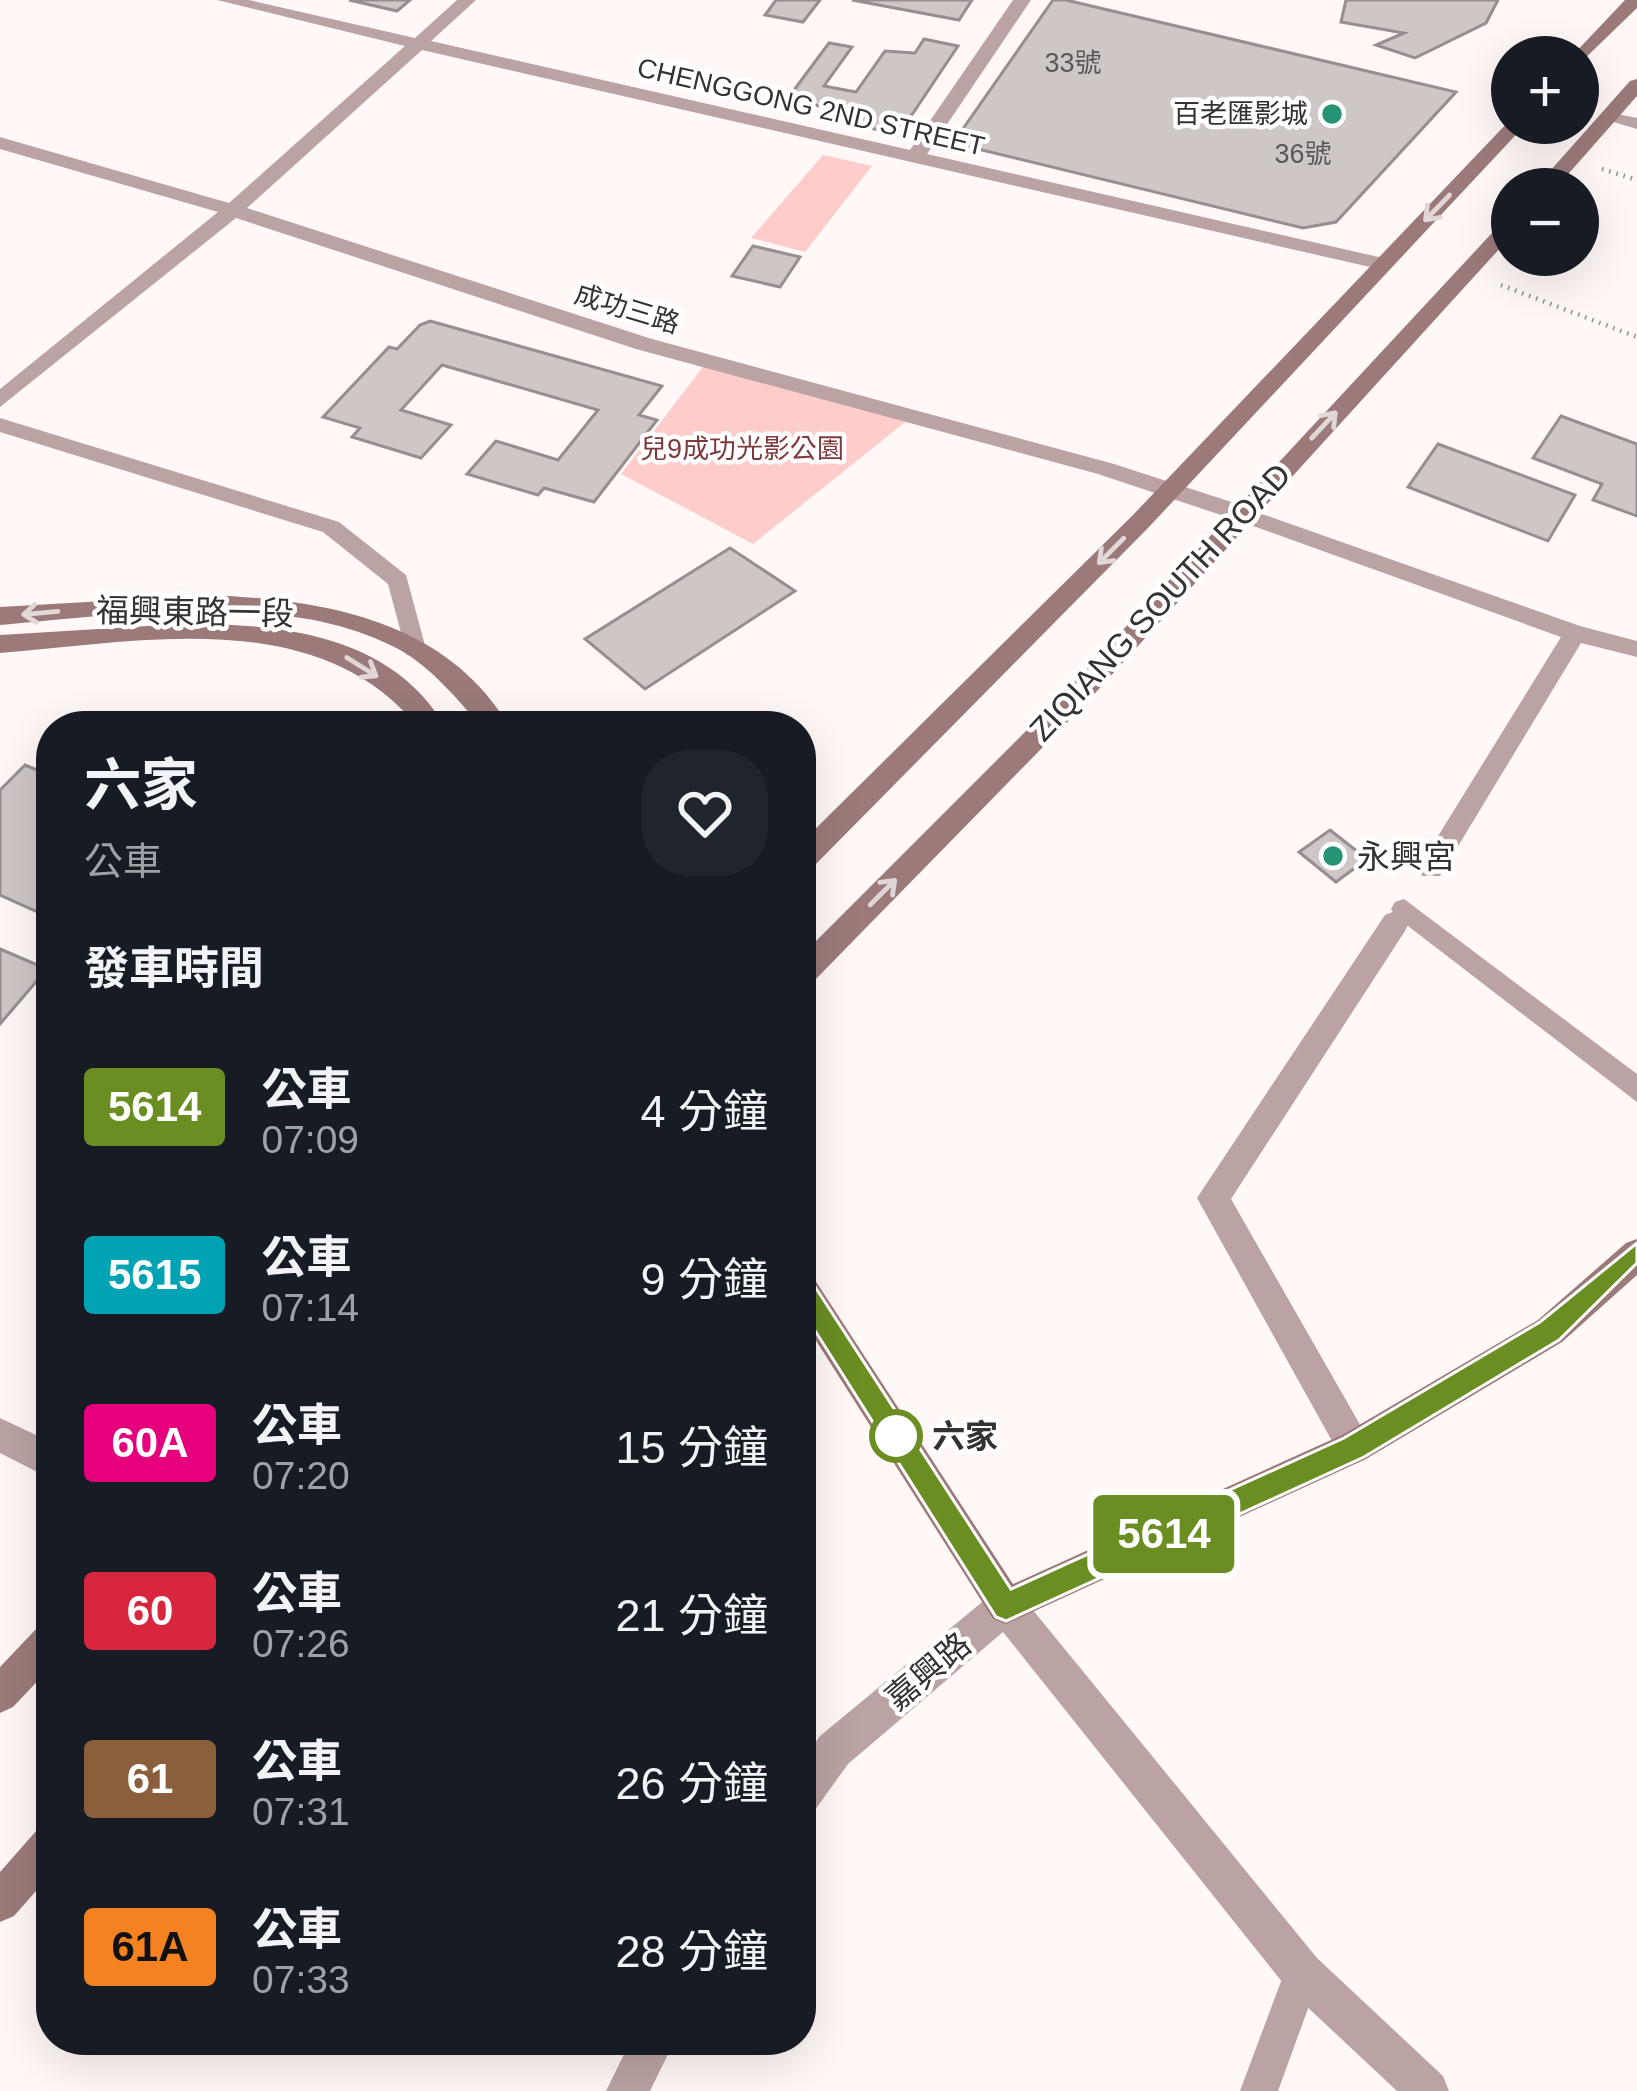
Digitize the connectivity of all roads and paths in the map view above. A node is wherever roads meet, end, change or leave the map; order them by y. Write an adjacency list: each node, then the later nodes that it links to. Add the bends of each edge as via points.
1 (226, 0): 6 (street, CHENGGONG 2ND STREET)
2 (467, 0): 6 (street)
3 (1022, 0): 12 (street)
4 (1635, 0): 5 (main road)
5 (1599, 38)
6 (421, 45): 12 (street, CHENGGONG 2ND STREET); 14 (street)
7 (1637, 86): 8 (main road)
8 (1612, 116): 9 (lane); 13 (main road)
9 (1637, 124)
10 (0, 143): 14 (street, 成功三路)
11 (1498, 144): 16 (main road, ZIQIANG SOUTH ROAD, one-way to 16)
12 (915, 158): 16 (street, CHENGGONG 2ND STREET)
13 (1564, 168)
14 (233, 210): 19 (street); 21 (street, 成功三路, via 644,344)
15 (1491, 245): 17 (main road, ZIQIANG SOUTH ROAD)
16 (1383, 264): 21 (main road, ZIQIANG SOUTH ROAD)
17 (1465, 272): 18 (path); 22 (main road, ZIQIANG SOUTH ROAD, one-way to 17)
18 (1637, 337)
19 (0, 400)
20 (0, 425): 26 (lane, via 331,527 398,580)
21 (1169, 490): 22 (street, 成功三路); 30 (main road, ZIQIANG SOUTH ROAD, one-way to 30)
22 (1242, 514): 24 (lane); 33 (main road, ZIQIANG SOUTH ROAD, one-way to 22, via 1078,695)
23 (0, 616): 26 (main road, 福興東路一段, one-way to 23, via 345,619 255,607 131,605)
24 (1575, 633): 27 (lane); 31 (lane)
25 (0, 644): 28 (main road, 福興東路一段, one-way to 28, via 289,637 352,658)
26 (416, 649): 29 (main road, 福興東路一段)
27 (1637, 649)
28 (421, 711)
29 (483, 711)
30 (816, 846)
31 (1431, 868)
32 (1400, 916): 34 (lane); 38 (street, via 1213,1198)
33 (816, 960)
34 (1637, 1090)
35 (1637, 1255): 38 (main road, 嘉興路, via 1550,1331)
36 (816, 1311): 40 (main road)
37 (0, 1435): 39 (street)
38 (1354, 1447): 40 (main road, 嘉興路)
39 (36, 1453)
40 (1006, 1606): 43 (street, 嘉興路, via 834,1750); 46 (street)
41 (36, 1656): 42 (main road)
42 (0, 1694)
43 (816, 1775)
44 (36, 1861): 45 (main road)
45 (0, 1901)
46 (1302, 1973): 49 (lane); 50 (street)
47 (646, 2055): 48 (street)
48 (627, 2091)
49 (1259, 2091)
50 (1428, 2091)

